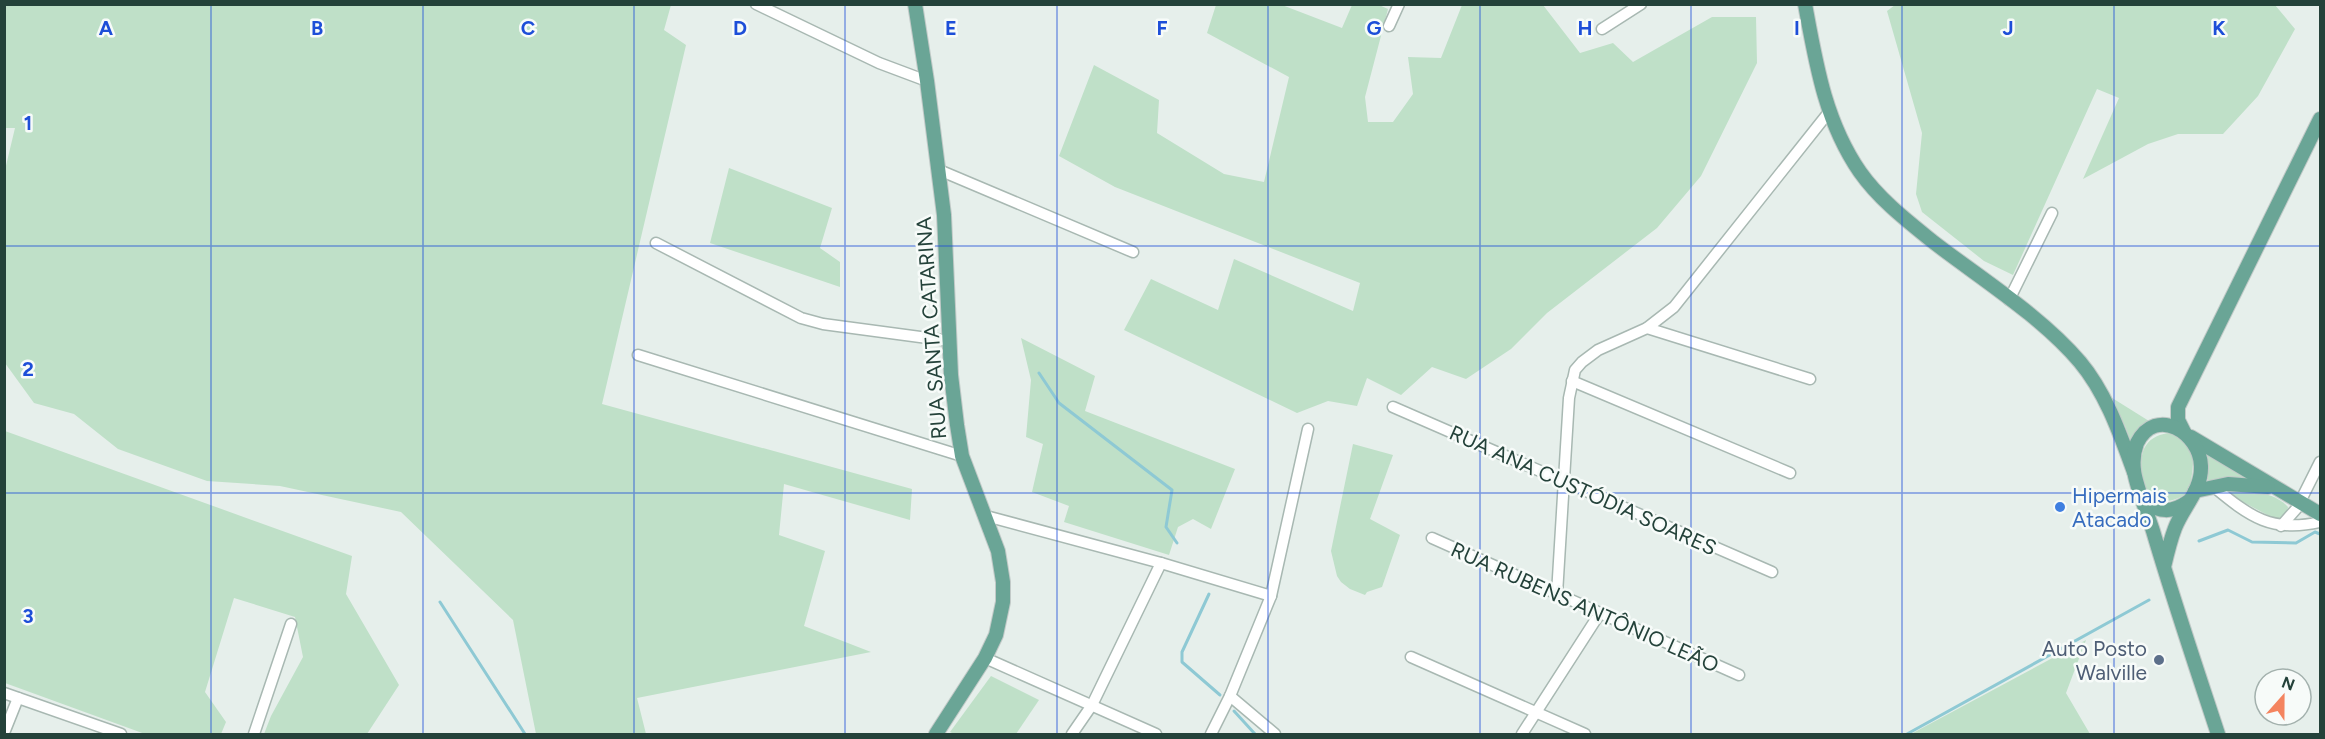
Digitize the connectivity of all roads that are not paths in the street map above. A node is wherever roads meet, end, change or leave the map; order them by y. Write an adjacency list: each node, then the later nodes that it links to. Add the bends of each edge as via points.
1 (756, 4): 8 (street, via 879,63)
2 (915, 4): 8 (main road, RUA SANTA CATARINA)
3 (1399, 4): 6 (street)
4 (1641, 4): 7 (street)
5 (1805, 4): 9 (main road)
6 (1389, 26)
7 (1602, 29)
8 (927, 81): 11 (main road, RUA SANTA CATARINA)
9 (1829, 112): 15 (main road, via 1848,154 1882,197); 16 (street, via 1674,308)
10 (2320, 119): 23 (main road, via 2178,407 2178,420)
11 (939, 170): 14 (street); 17 (main road, RUA SANTA CATARINA)
12 (2052, 213): 15 (street)
13 (656, 243): 17 (street, via 801,318)
14 (1133, 252)
15 (2009, 300): 27 (main road, via 2056,337 2091,377)
16 (1647, 328): 19 (street); 20 (street, via 1589,356 1575,370)
17 (950, 341): 24 (main road, RUA SANTA CATARINA)
18 (638, 355): 24 (street)
19 (1810, 378)
20 (1572, 381): 26 (street); 28 (street)
21 (1393, 407): 28 (street, RUA ANA CUSTÓDIA SOARES)
22 (1308, 429): 43 (street)
23 (2184, 432): 27 (main road, via 2164,424 2146,430 2136,447); 30 (main road); 31 (main road, via 2195,445 2201,465)
24 (962, 456): 35 (main road, RUA SANTA CATARINA)
25 (2320, 462): 33 (street)
26 (1790, 472)
27 (2134, 472): 32 (main road)
28 (1565, 482): 41 (street, RUA ANA CUSTÓDIA SOARES); 42 (street)
29 (2214, 487): 30 (main road, via 2241,484); 31 (main road); 37 (street, via 2243,510)
30 (2276, 488): 33 (main road)
31 (2193, 495): 32 (main road, via 2179,508 2168,511); 40 (main road, via 2175,527)
32 (2143, 499): 40 (main road)
33 (2300, 502): 34 (main road); 37 (street)
34 (2320, 514)
35 (986, 516): 39 (street); 47 (main road, RUA SANTA CATARINA, via 1003,582 1000,619)
36 (2320, 522): 37 (street)
37 (2281, 526)
38 (1432, 538): 42 (street, RUA RUBENS ANTÔNIO LEÃO)
39 (1161, 563): 43 (street); 52 (street)
40 (2164, 567): 64 (main road)
41 (1773, 572)
42 (1557, 594): 44 (street, RUA RUBENS ANTÔNIO LEÃO)
43 (1271, 596): 50 (street)
44 (1600, 613): 48 (street, RUA RUBENS ANTÔNIO LEÃO); 53 (street)
45 (291, 624): 56 (street)
46 (1411, 657): 53 (street)
47 (985, 658): 52 (street); 57 (main road, RUA SANTA CATARINA)
48 (1739, 675)
49 (4, 693): 51 (street)
50 (1230, 696): 60 (street); 61 (street)
51 (18, 698): 54 (street); 55 (street)
52 (1092, 705): 58 (street); 59 (street)
53 (1536, 713): 62 (street); 63 (street)
54 (4, 734)
55 (121, 735)
56 (254, 735)
57 (936, 735)
58 (1072, 735)
59 (1156, 735)
60 (1211, 735)
61 (1275, 735)
62 (1522, 735)
63 (1585, 735)
64 (2218, 735)

